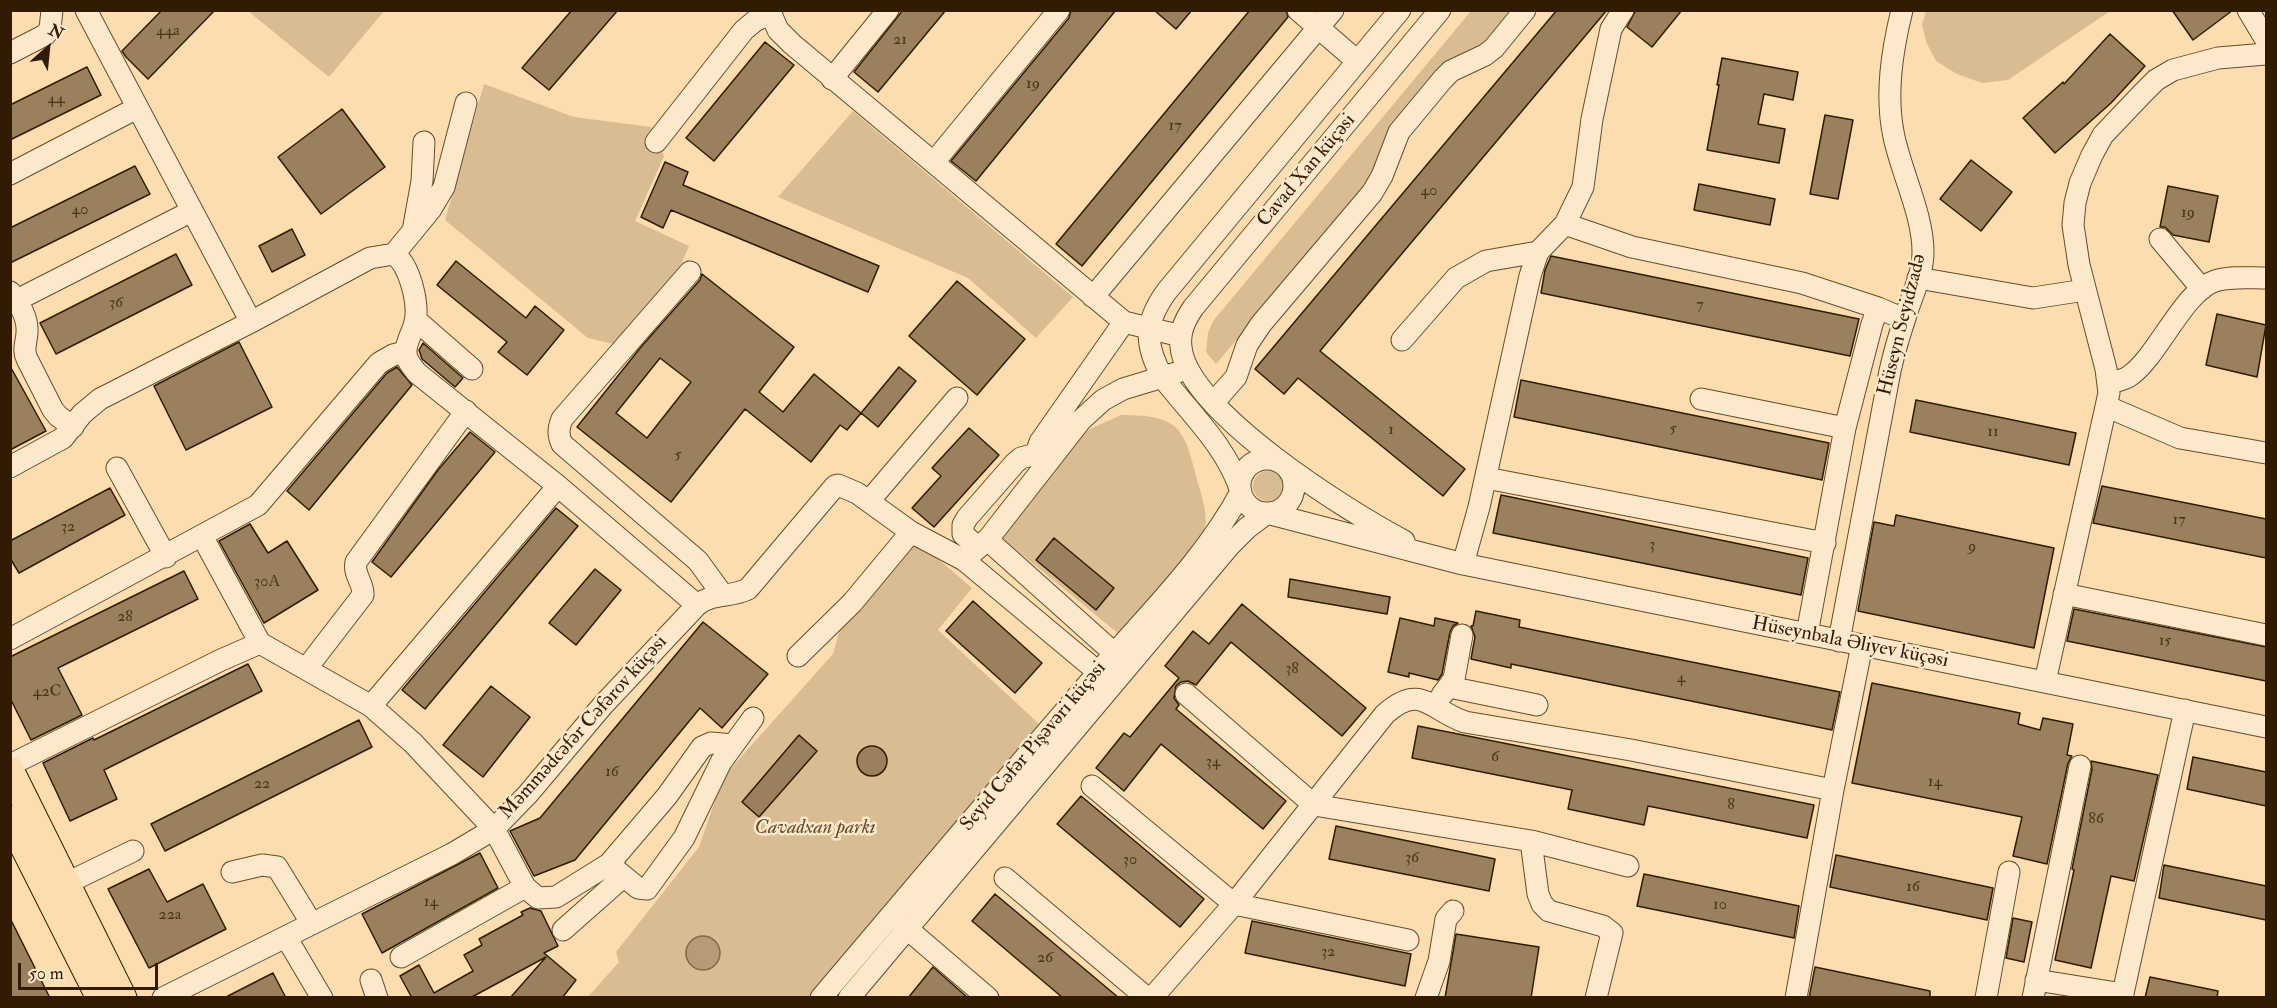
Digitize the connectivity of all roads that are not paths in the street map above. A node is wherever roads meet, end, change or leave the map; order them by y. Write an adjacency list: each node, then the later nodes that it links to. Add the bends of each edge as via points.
1 (52, 10): 16 (street, via 50,29 45,35)
2 (86, 10): 21 (street)
3 (888, 10): 19 (street)
4 (1059, 10): 24 (street)
5 (1298, 10): 14 (street)
6 (1333, 10): 14 (street)
7 (1400, 10): 18 (street, Cavad Xan küçəsi)
8 (1440, 10): 45 (street, Cavad Xan küçəsi, via 1193,308)
9 (1525, 10): 54 (street, via 1494,48 1443,79 1399,132 1372,193 1261,324 1247,345 1236,377)
10 (1623, 10): 27 (street, via 1611,28 1583,187)
11 (1902, 10): 33 (street, Hüseyn Seyidzadə, via 1892,65 1890,118 1920,227 1923,252)
12 (2248, 10): 15 (street)
13 (772, 12): 19 (street, via 778,30); 23 (street, via 744,30)
14 (1318, 28): 18 (street); 38 (street)
15 (2266, 40)
16 (10, 53)
17 (2266, 54): 36 (street, via 2218,58 2173,70 2156,80 2103,135 2075,203 2074,236)
18 (1357, 61): 44 (street, Cavad Xan küçəsi, via 1167,291)
19 (832, 79): 24 (street)
20 (466, 103): 28 (street, via 444,187)
21 (137, 108): 25 (street); 26 (street)
22 (423, 142): 28 (street, via 422,181)
23 (656, 142)
24 (934, 162): 38 (street)
25 (10, 174)
26 (192, 211): 37 (street); 42 (street)
27 (1565, 224): 30 (street); 39 (street, via 1632,247 1802,283)
28 (412, 232): 31 (street)
29 (2160, 239): 35 (street)
30 (1538, 252): 46 (street, via 1486,261 1456,278); 64 (street)
31 (394, 254): 41 (street, via 402,259 411,280); 42 (street, via 370,258)
32 (690, 272): 76 (street, via 562,419 558,436 562,444 698,561)
33 (1918, 278): 36 (street, via 2034,298); 40 (street, Hüseyn Seyidzadə)
34 (2266, 278): 35 (street, via 2214,281)
35 (2202, 289): 51 (street, via 2131,376)
36 (2085, 291): 51 (street)
37 (14, 296): 57 (street, via 26,321 27,359 53,410)
38 (1093, 297): 43 (street)
39 (1878, 308): 40 (street); 58 (street)
40 (1904, 319): 84 (street, Hüseyn Seyidzadə, via 1890,371)
41 (416, 320): 47 (street); 48 (street)
42 (251, 322): 57 (street, via 100,399)
43 (1124, 322): 44 (street); 60 (street, via 1040,442)
44 (1149, 330): 45 (street); 50 (street, via 1150,348)
45 (1181, 336): 49 (street)
46 (1402, 340)
47 (405, 352): 56 (street, via 417,373); 70 (street, via 379,363 258,505)
48 (472, 369)
49 (1188, 369): 50 (street); 54 (street)
50 (1163, 378): 60 (street, via 1123,389 1103,400); 66 (street, via 1222,452)
51 (2109, 383): 55 (street)
52 (957, 398): 67 (street)
53 (1701, 399): 58 (street)
54 (1214, 402): 61 (street)
55 (2108, 407): 59 (street, via 2180,438); 77 (street)
56 (466, 411): 65 (street); 90 (street, via 356,562 354,570 363,595)
57 (73, 427): 62 (street, via 54,445)
58 (1845, 428): 71 (street)
59 (2266, 453)
60 (1042, 458): 72 (street); 72 (street, via 1022,458 1015,463 967,518 963,534)
61 (1287, 467): 66 (street, via 1271,459 1255,462 1243,475); 68 (street, via 1294,483 1291,501 1284,508); 74 (street, via 1364,519)
62 (10, 468)
63 (117, 468): 73 (street)
64 (1486, 477): 71 (street); 75 (street)
65 (558, 486): 78 (street); 97 (street)
66 (1241, 492): 68 (street, via 1253,509); 88 (street, Seyid Cəfər Pişəvəri küçəsi, via 1220,530)
67 (869, 501): 69 (street, Məmmədcəfər Cəfərov küçəsi); 76 (street, Məmmədcəfər Cəfərov küçəsi, via 835,486 748,589)
68 (1267, 513): 74 (street); 120 (street, Seyid Cəfər Pişəvəri küçəsi, via 1230,545)
69 (911, 532): 72 (street, Məmmədcəfər Cəfərov küçəsi); 89 (street, via 852,603)
70 (202, 536): 73 (street); 85 (street)
71 (1825, 543): 80 (street)
72 (977, 549): 79 (street, via 991,543); 87 (street)
73 (166, 556): 83 (street)
74 (1434, 557): 75 (street, Hüseynbala Əliyev küçəsi)
75 (1463, 564): 80 (street, Hüseynbala Əliyev küçəsi)
76 (722, 594): 78 (street, Məmmədcəfər Cəfərov küçəsi)
77 (2064, 594): 82 (street); 92 (street)
78 (697, 604): 108 (street, Məmmədcəfər Cəfərov küçəsi)
79 (1086, 627): 87 (street, via 1084,645); 88 (street)
80 (1807, 634): 84 (street, Hüseynbala Əliyev küçəsi)
81 (1462, 635): 93 (street)
82 (2266, 635)
83 (10, 639)
84 (1839, 641): 86 (street, Hüseynbala Əliyev küçəsi)
85 (260, 643): 90 (street); 103 (street)
86 (1862, 645): 92 (street, Hüseynbala Əliyev küçəsi); 105 (street)
87 (1067, 647): 91 (street)
88 (1114, 653): 91 (street, Seyid Cəfər Pişəvəri küçəsi)
89 (798, 656)
90 (306, 669): 97 (street)
91 (1098, 672): 120 (street, Seyid Cəfər Pişəvəri küçəsi)
92 (2045, 682): 98 (street, Hüseynbala Əliyev küçəsi)
93 (1449, 687): 95 (street); 96 (street)
94 (1186, 694): 106 (street)
95 (1433, 704): 105 (street, via 1465,722); 106 (street, via 1407,700 1385,714)
96 (1537, 705)
97 (371, 706): 108 (street, via 413,743)
98 (2185, 710): 100 (street, Hüseynbala Əliyev küçəsi); 127 (street)
99 (753, 717): 101 (street)
100 (2266, 727)
101 (733, 745): 112 (street, via 711,743 702,747); 112 (street, via 684,838 647,889 638,888)
102 (2080, 766): 126 (street)
103 (10, 768): 116 (main road)
104 (1092, 786): 118 (street)
105 (1833, 790): 139 (street)
106 (1314, 805): 109 (street); 118 (street)
107 (10, 819): 128 (main road)
108 (494, 829): 117 (street); 121 (street, Məmmədcəfər Cəfərov küçəsi)
109 (1531, 841): 111 (street); 138 (street, via 1542,904 1549,911 1603,926 1612,933)
110 (133, 851): 116 (street)
111 (1628, 866)
112 (616, 871): 117 (street, via 556,897 538,898); 122 (street)
113 (232, 872): 121 (street, via 262,865 277,867)
114 (2009, 873): 140 (street)
115 (1005, 878): 135 (street)
116 (67, 883): 129 (main road)
117 (525, 886): 125 (street)
118 (1234, 904): 124 (street); 136 (street)
119 (1453, 911): 137 (street, via 1446,919 1439,961)
120 (899, 922): 132 (street, Seyid Cəfər Pişəvəri küçəsi); 133 (street, Seyid Cəfər Pişəvəri küçəsi); 134 (street)
121 (312, 924): 123 (street, Məmmədcəfər Cəfərov küçəsi)
122 (562, 930)
123 (286, 937): 130 (street, Məmmədcəfər Cəfərov küçəsi); 131 (street)
124 (1408, 940)
125 (401, 957)
126 (2035, 989): 127 (street)
127 (2122, 996)
128 (100, 998)
129 (123, 998)
130 (163, 998)
131 (322, 998)
132 (821, 998)
133 (849, 998)
134 (988, 998)
135 (1147, 998)
136 (1152, 998)
137 (1426, 998)
138 (1596, 998)
139 (1796, 998)
140 (1986, 998)

